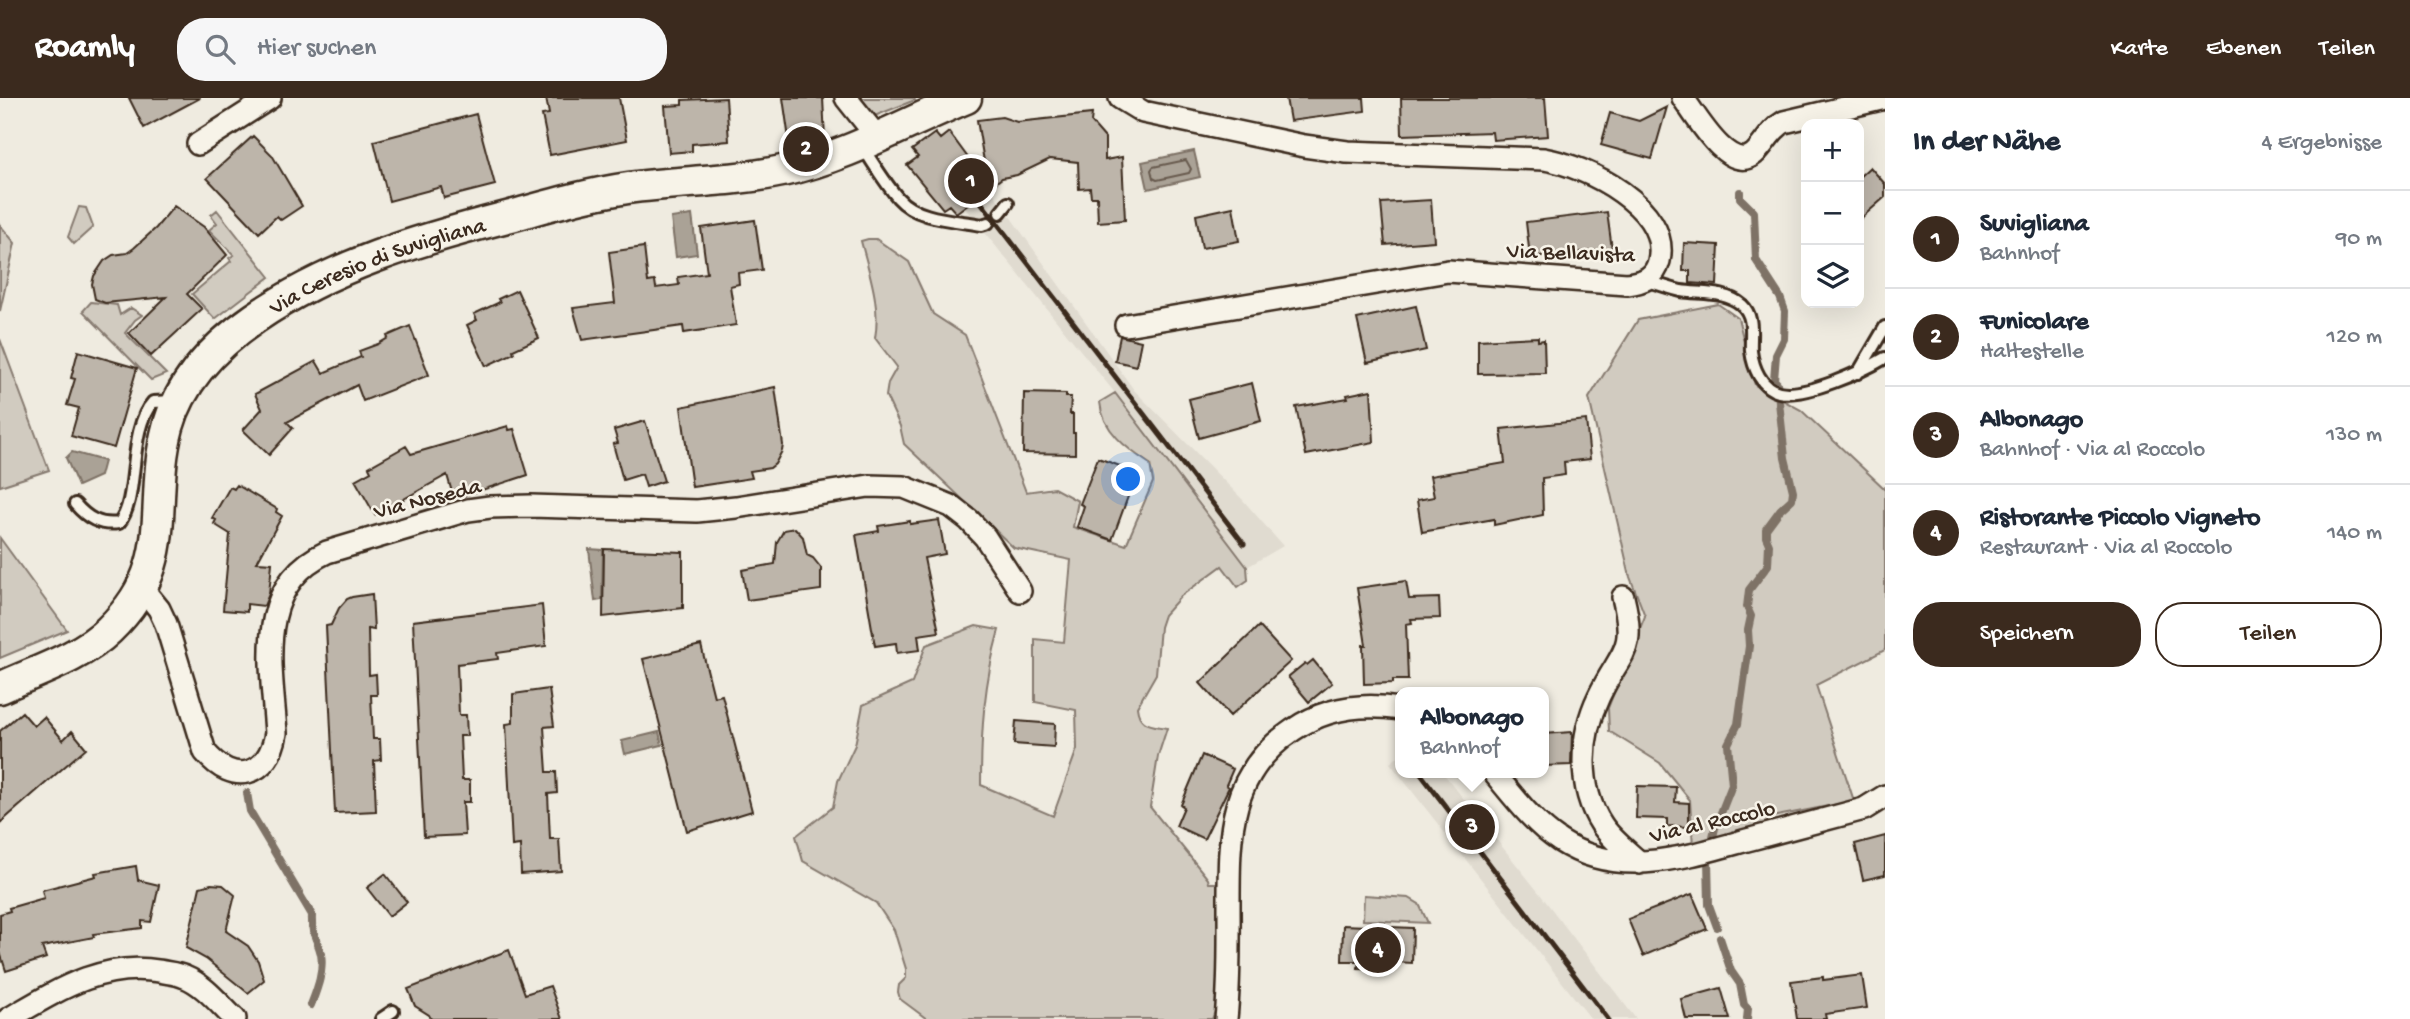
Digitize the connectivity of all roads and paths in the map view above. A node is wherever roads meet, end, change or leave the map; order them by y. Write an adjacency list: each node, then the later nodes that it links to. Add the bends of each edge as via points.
1 (270, 98): 8 (street)
2 (846, 98): 7 (street)
3 (1120, 98): 12 (street, Via Bellavista, via 1143,112 1304,146 1569,164 1628,196 1646,213 1661,252 1653,275)
4 (1683, 98): 5 (street, via 1723,151 1737,158 1755,153 1784,122)
5 (1885, 98)
6 (953, 101): 7 (main road, Via Ceresio di Suvigliana)
7 (870, 142): 11 (lane, via 898,199 908,207 938,217); 17 (main road, Via Ceresio di Suvigliana, via 774,173 597,194 374,255 296,292 239,330 211,354)
8 (198, 144)
9 (1008, 203): 10 (lane)
10 (1000, 213)
11 (988, 223)
12 (1646, 280): 13 (street, Via Bellavista, via 1627,284 1448,271); 16 (lane, via 1731,297 1745,308 1757,373 1780,393)
13 (1126, 325)
14 (1885, 327): 16 (lane)
15 (1885, 358): 16 (lane)
16 (1858, 374)
17 (178, 401): 18 (lane, via 153,402 145,413 127,509 119,523 91,519); 19 (main road, Via Ceresio di Suvigliana, via 163,451 158,534)
18 (75, 504)
19 (142, 588): 20 (street, Via Noseda, via 166,624 205,752 227,769 246,772 261,766 272,753 276,733 270,638 276,608 289,583 327,552 468,510 509,506 697,511 869,486 904,486 951,506 969,520); 22 (main road, Via Ceresio di Suvigliana, via 96,642)
20 (1020, 591)
21 (1623, 597): 26 (street, via 1629,620 1628,644 1591,712 1584,761 1591,802 1601,823)
22 (0, 688)
23 (1395, 709): 31 (street, via 1362,707 1322,714 1285,735 1254,767 1243,786 1229,847)
24 (1498, 778): 26 (street, Via al Roccolo, via 1560,841 1600,859)
25 (1885, 796): 26 (street, Via al Roccolo, via 1864,809 1695,855)
26 (1640, 863)
27 (393, 1011): 30 (lane)
28 (8, 1019): 29 (street, via 84,977 136,969 187,977)
29 (235, 1019)
30 (381, 1019)
31 (1226, 1019)

